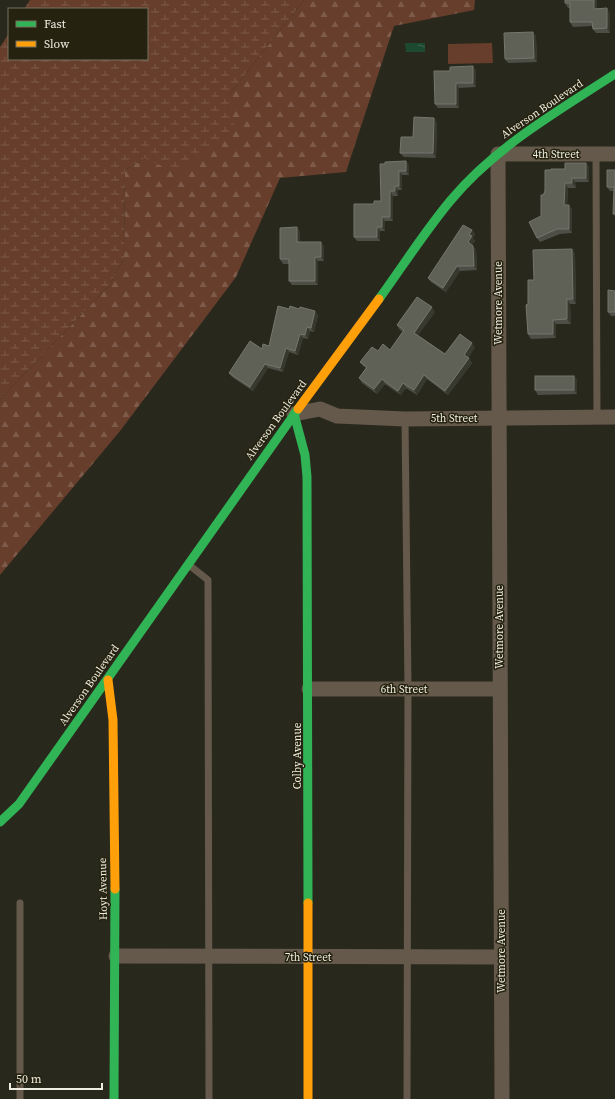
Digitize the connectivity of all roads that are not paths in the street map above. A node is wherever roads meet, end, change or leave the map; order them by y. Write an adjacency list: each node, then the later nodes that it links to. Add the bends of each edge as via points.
1 (615, 74): 2 (main road, Alverson Boulevard, via 523,133)
2 (498, 154): 3 (street, 4th Street); 5 (main road, Alverson Boulevard, via 451,200); 7 (street, Wetmore Avenue)
3 (596, 154): 4 (street, 4th Street); 8 (lane)
4 (615, 154)
5 (294, 414): 9 (street, 5th Street, via 320,409 338,416); 10 (main road, Alverson Boulevard); 12 (main road, Colby Avenue, via 305,455 307,477)
6 (615, 417): 8 (street, 5th Street)
7 (499, 418): 8 (street, 5th Street); 9 (street, 5th Street); 14 (street, Wetmore Avenue)
8 (597, 418)
9 (405, 419): 13 (lane)
10 (189, 565): 11 (main road, Alverson Boulevard); 18 (lane, via 208,580)
11 (108, 680): 15 (main road, Alverson Boulevard, via 19,804); 17 (main road, Hoyt Avenue, via 113,720)
12 (309, 689): 13 (street, 6th Street); 19 (main road, Colby Avenue)
13 (408, 689): 14 (street, 6th Street); 20 (lane)
14 (499, 689): 21 (street, Wetmore Avenue)
15 (0, 822)
16 (20, 903): 22 (lane)
17 (116, 956): 18 (street, 7th Street); 23 (main road, Hoyt Avenue)
18 (209, 956): 19 (street, 7th Street); 24 (lane)
19 (309, 957): 20 (street, 7th Street); 25 (main road, Colby Avenue)
20 (407, 957): 21 (street, 7th Street); 26 (lane)
21 (501, 957): 27 (street, Wetmore Avenue)
22 (20, 1099)
23 (114, 1099)
24 (209, 1099)
25 (308, 1099)
26 (407, 1099)
27 (502, 1099)

